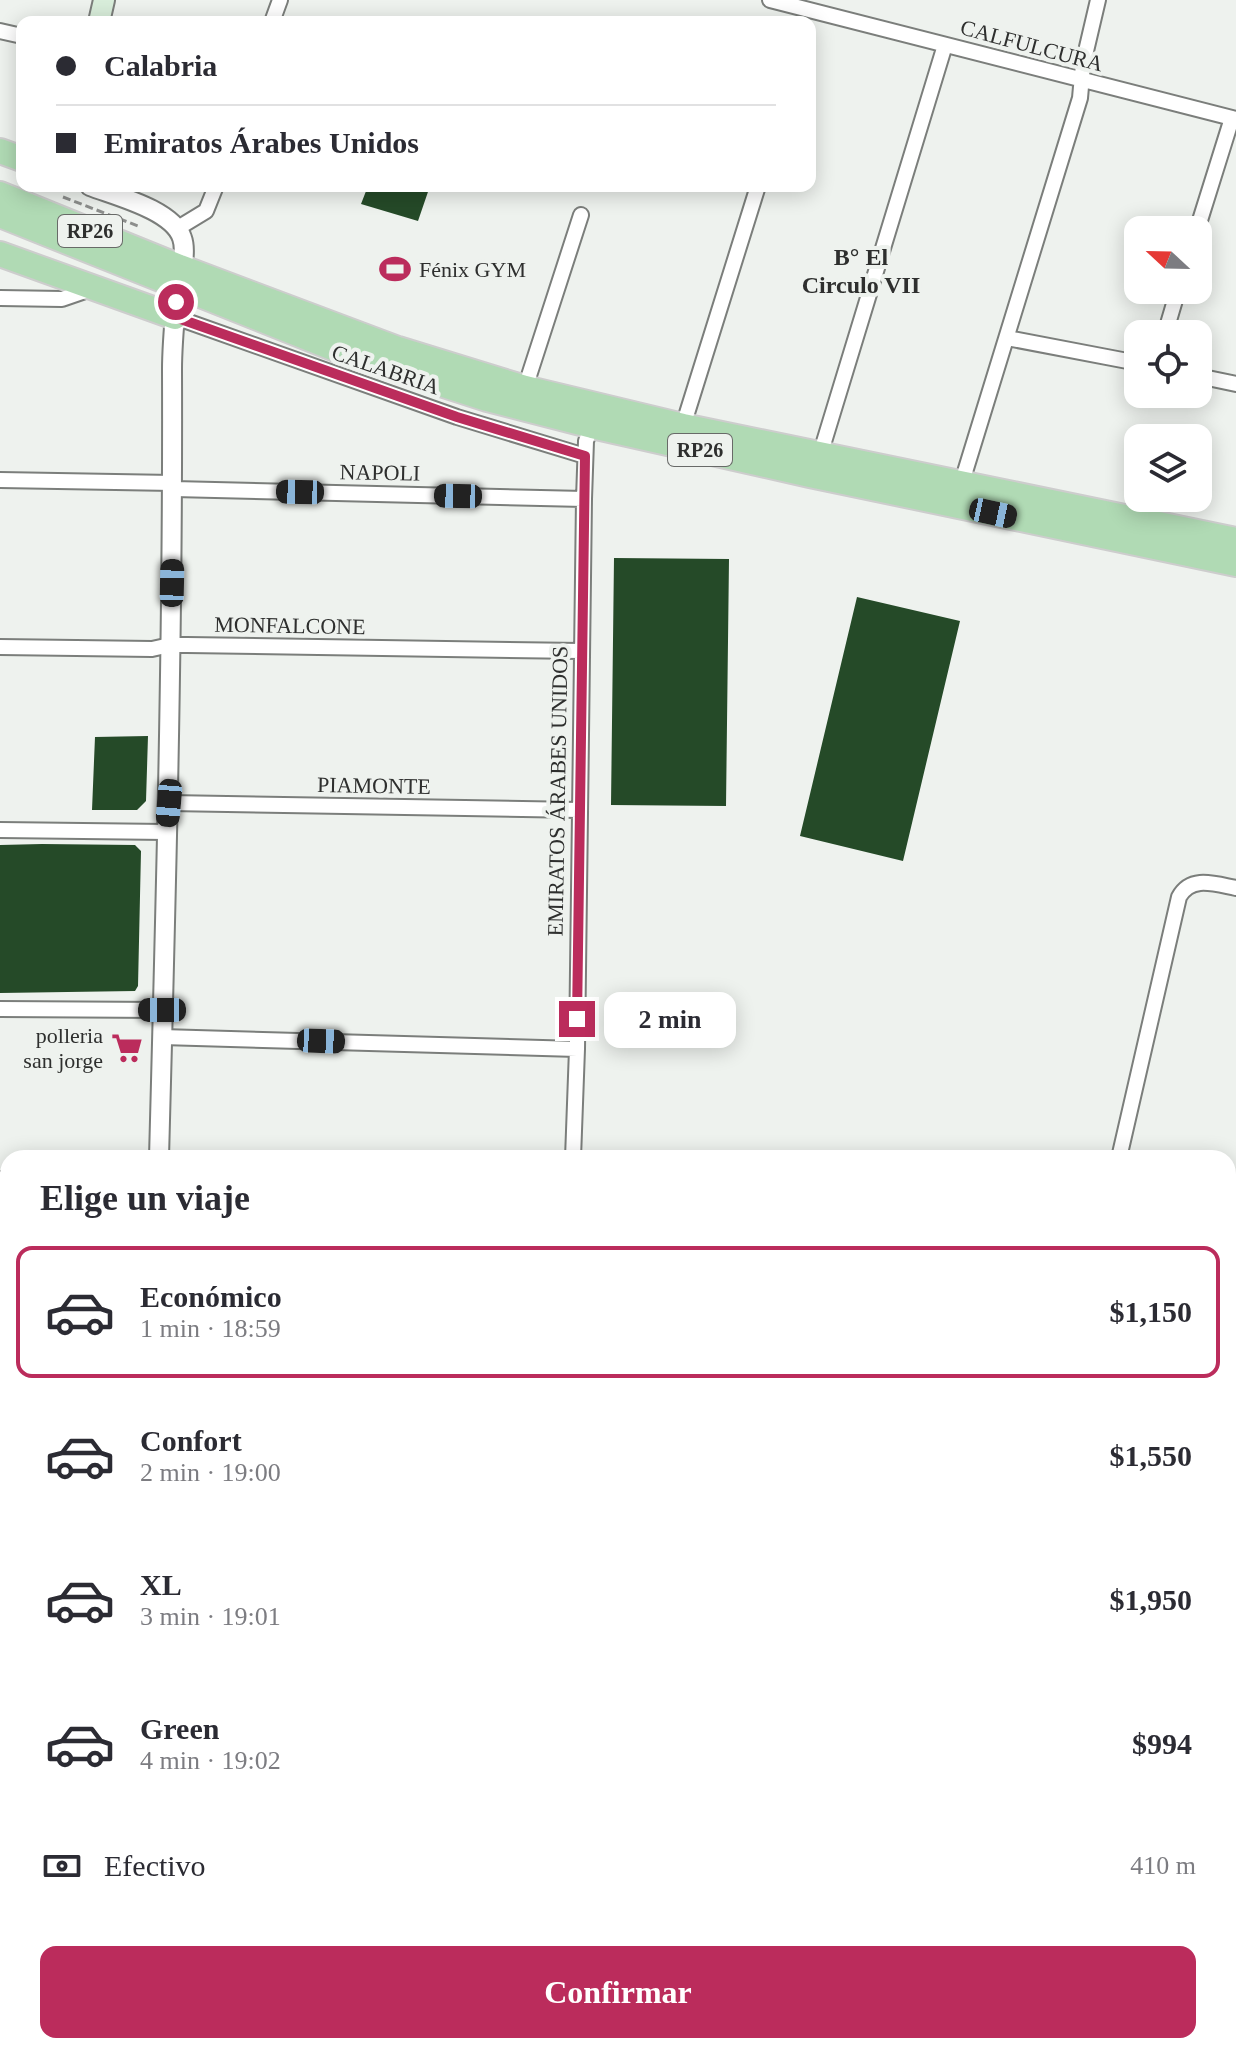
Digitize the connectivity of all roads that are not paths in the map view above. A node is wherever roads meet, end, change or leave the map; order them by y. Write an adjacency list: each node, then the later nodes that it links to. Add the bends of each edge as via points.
1 (770, 0): 3 (street, CALFULCURA)
2 (1098, 0): 6 (street)
3 (809, 16)
4 (816, 18): 5 (street, CALFULCURA)
5 (945, 45): 6 (street, CALFULCURA); 28 (street)
6 (1082, 81): 7 (street, CALFULCURA); 21 (street)
7 (1234, 119): 14 (street)
8 (105, 192): 15 (street, via 161,214)
9 (214, 192): 15 (street, via 206,211)
10 (756, 192): 27 (street)
11 (0, 194): 17 (main road, RP26)
12 (0, 215): 17 (main road, RP26)
13 (581, 215): 25 (street)
14 (1202, 216)
15 (178, 228): 17 (street, via 185,252)
16 (0, 254): 18 (main road)
17 (179, 277): 20 (street); 25 (main road, RP26); 26 (main road, RP26, via 363,359)
18 (95, 288): 19 (street, via 62,299); 20 (main road)
19 (0, 298)
20 (175, 317): 29 (street, CALABRIA); 32 (street)
21 (1007, 338): 22 (street); 31 (street)
22 (1124, 360)
23 (1212, 379): 24 (street)
24 (1236, 384)
25 (525, 388): 27 (main road, RP26)
26 (592, 426): 29 (street, EMIRATOS ÁRABES UNIDOS); 35 (main road, RP26)
27 (683, 426): 28 (main road, RP26)
28 (820, 455): 31 (main road, RP26)
29 (585, 456): 33 (street, EMIRATOS ÁRABES UNIDOS)
30 (0, 480): 32 (street, NAPOLI)
31 (961, 485): 34 (main road, RP26)
32 (174, 486): 33 (street, NAPOLI); 36 (street)
33 (584, 499): 38 (street, EMIRATOS ÁRABES UNIDOS)
34 (1236, 540)
35 (1236, 564)
36 (170, 645): 37 (street, MONFALCONE); 38 (street, MONFALCONE); 39 (street)
37 (0, 647)
38 (581, 651): 40 (street, EMIRATOS ÁRABES UNIDOS)
39 (169, 803): 40 (street, PIAMONTE); 42 (street)
40 (579, 810): 47 (street, EMIRATOS ÁRABES UNIDOS)
41 (0, 830): 42 (street)
42 (166, 832): 45 (street)
43 (1236, 888): 50 (street, via 1197,883 1184,888 1179,897)
44 (0, 1009): 45 (street)
45 (162, 1010): 46 (street)
46 (162, 1037): 47 (street); 48 (street)
47 (577, 1049): 49 (street, EMIRATOS ÁRABES UNIDOS)
48 (159, 1150)
49 (573, 1150)
50 (1121, 1150)

